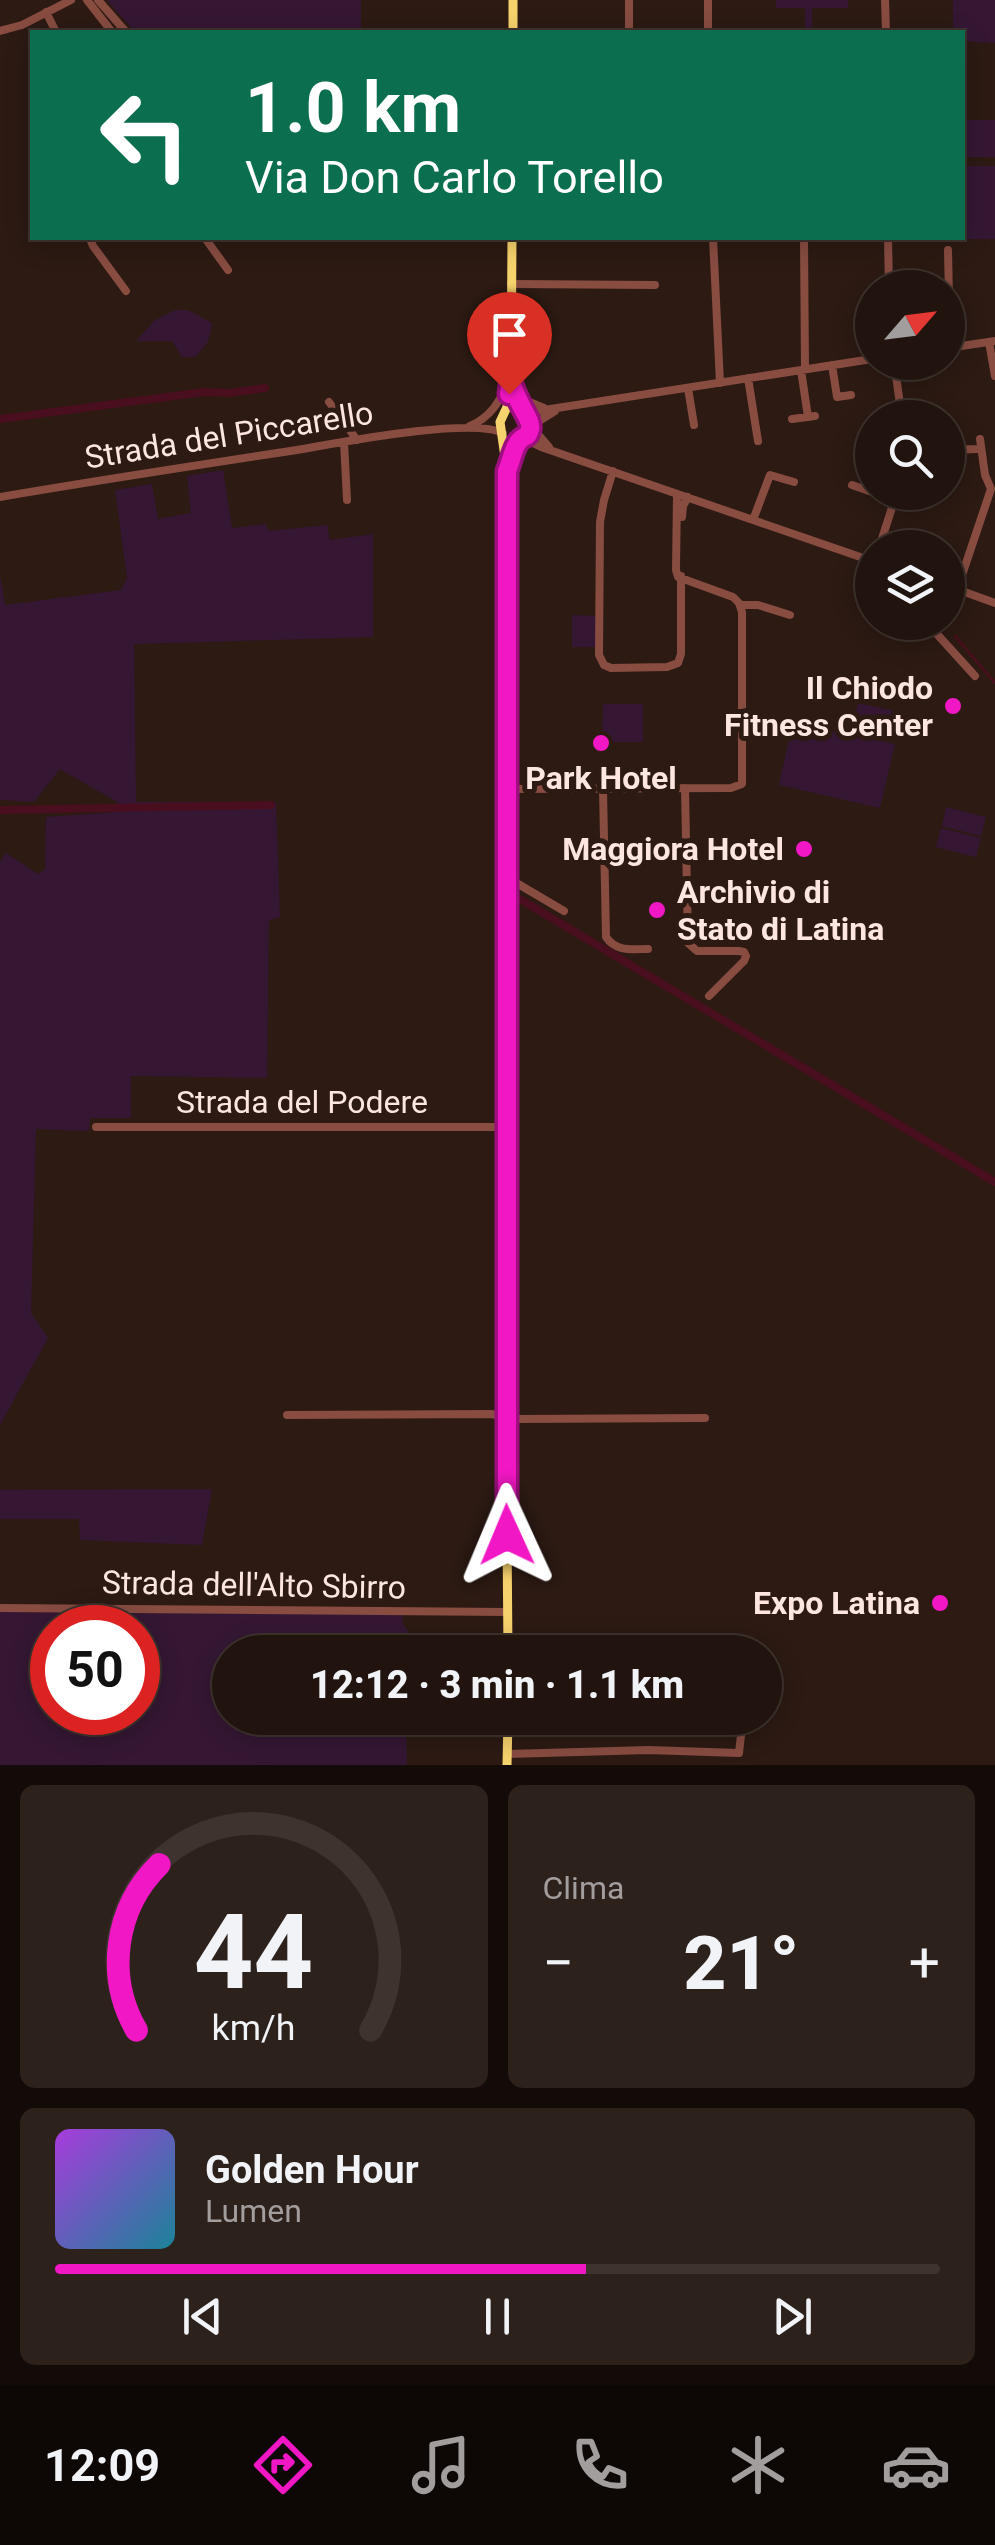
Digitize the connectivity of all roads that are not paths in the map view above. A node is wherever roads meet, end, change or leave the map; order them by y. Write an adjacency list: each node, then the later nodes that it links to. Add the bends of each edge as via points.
1 (72, 0): 8 (street)
2 (87, 0): 10 (street)
3 (98, 0): 11 (street)
4 (513, 0): 12 (main road)
5 (629, 0): 13 (street)
6 (708, 0): 14 (street)
7 (886, 0): 15 (street)
8 (46, 12): 9 (street); 16 (street)
9 (55, 30)
10 (110, 30)
11 (124, 30)
12 (513, 30)
13 (630, 30)
14 (708, 30)
15 (886, 30)
16 (0, 31)
17 (92, 240): 29 (street)
18 (206, 240): 24 (street)
19 (512, 240): 27 (main road)
20 (714, 240): 38 (street)
21 (804, 240): 34 (street)
22 (888, 240): 25 (street)
23 (948, 250): 26 (street)
24 (228, 270)
25 (889, 270)
26 (948, 270)
27 (512, 284): 28 (street); 36 (main road)
28 (655, 286)
29 (126, 291)
30 (992, 342): 31 (street); 35 (street)
31 (965, 346)
32 (855, 361): 33 (street)
33 (832, 365): 34 (street); 40 (street, via 837,397)
34 (803, 369): 37 (street); 46 (street, via 812,417)
35 (995, 376)
36 (511, 378): 43 (street, via 527,402); 44 (main road); 45 (main road); 47 (street)
37 (748, 378): 38 (street); 54 (street)
38 (720, 383): 39 (street)
39 (688, 388): 42 (street); 48 (street)
40 (852, 395)
41 (329, 402): 53 (street)
42 (562, 406): 43 (street); 49 (street)
43 (548, 409): 44 (street)
44 (524, 413): 45 (main road); 49 (main road)
45 (503, 416): 47 (street, Strada del Piccarello); 50 (main road)
46 (792, 419)
47 (479, 425): 50 (street, Strada del Piccarello); 53 (street, Strada del Piccarello); 59 (street)
48 (694, 425)
49 (531, 426): 51 (main road); 56 (street)
50 (503, 433): 51 (main road); 59 (main road)
51 (521, 439): 56 (street); 60 (main road)
52 (980, 439): 70 (street, via 990,489)
53 (357, 440): 55 (street, Strada del Piccarello)
54 (758, 441)
55 (344, 442): 66 (street, Strada del Piccarello); 68 (street)
56 (553, 450): 61 (street)
57 (965, 450): 58 (street)
58 (976, 450)
59 (506, 456): 60 (main road)
60 (507, 471): 81 (main road)
61 (613, 471): 65 (street); 72 (street, via 600,522 604,666 678,663)
62 (794, 482): 69 (street, via 768,476)
63 (852, 486): 64 (street)
64 (855, 487)
65 (677, 494): 67 (street); 72 (street)
66 (0, 497)
67 (688, 497): 69 (street); 72 (street)
68 (347, 500)
69 (753, 520): 71 (street)
70 (965, 554)
71 (855, 555)
72 (679, 576): 75 (street)
73 (965, 593): 74 (street)
74 (995, 603)
75 (740, 604): 76 (street); 80 (street, via 742,784)
76 (790, 615)
77 (942, 640): 78 (street)
78 (975, 676)
79 (603, 788): 80 (street); 81 (street); 84 (street, via 606,937 618,948)
80 (686, 788): 85 (street, via 688,943 697,952 746,956)
81 (507, 790): 82 (main road)
82 (508, 878): 83 (street); 87 (main road)
83 (564, 911)
84 (648, 949)
85 (710, 996)
86 (96, 1127): 87 (street, Strada del Podere)
87 (508, 1127): 89 (main road)
88 (287, 1415): 89 (street)
89 (506, 1416): 90 (street); 92 (main road)
90 (705, 1418)
91 (0, 1608): 92 (street, Strada dell'Alto Sbirro)
92 (508, 1612): 93 (main road)
93 (508, 1635)
94 (508, 1735): 97 (main road)
95 (740, 1735): 96 (street, via 738,1753)
96 (716, 1752): 97 (street); 98 (street)
97 (507, 1760)
98 (714, 1765)

